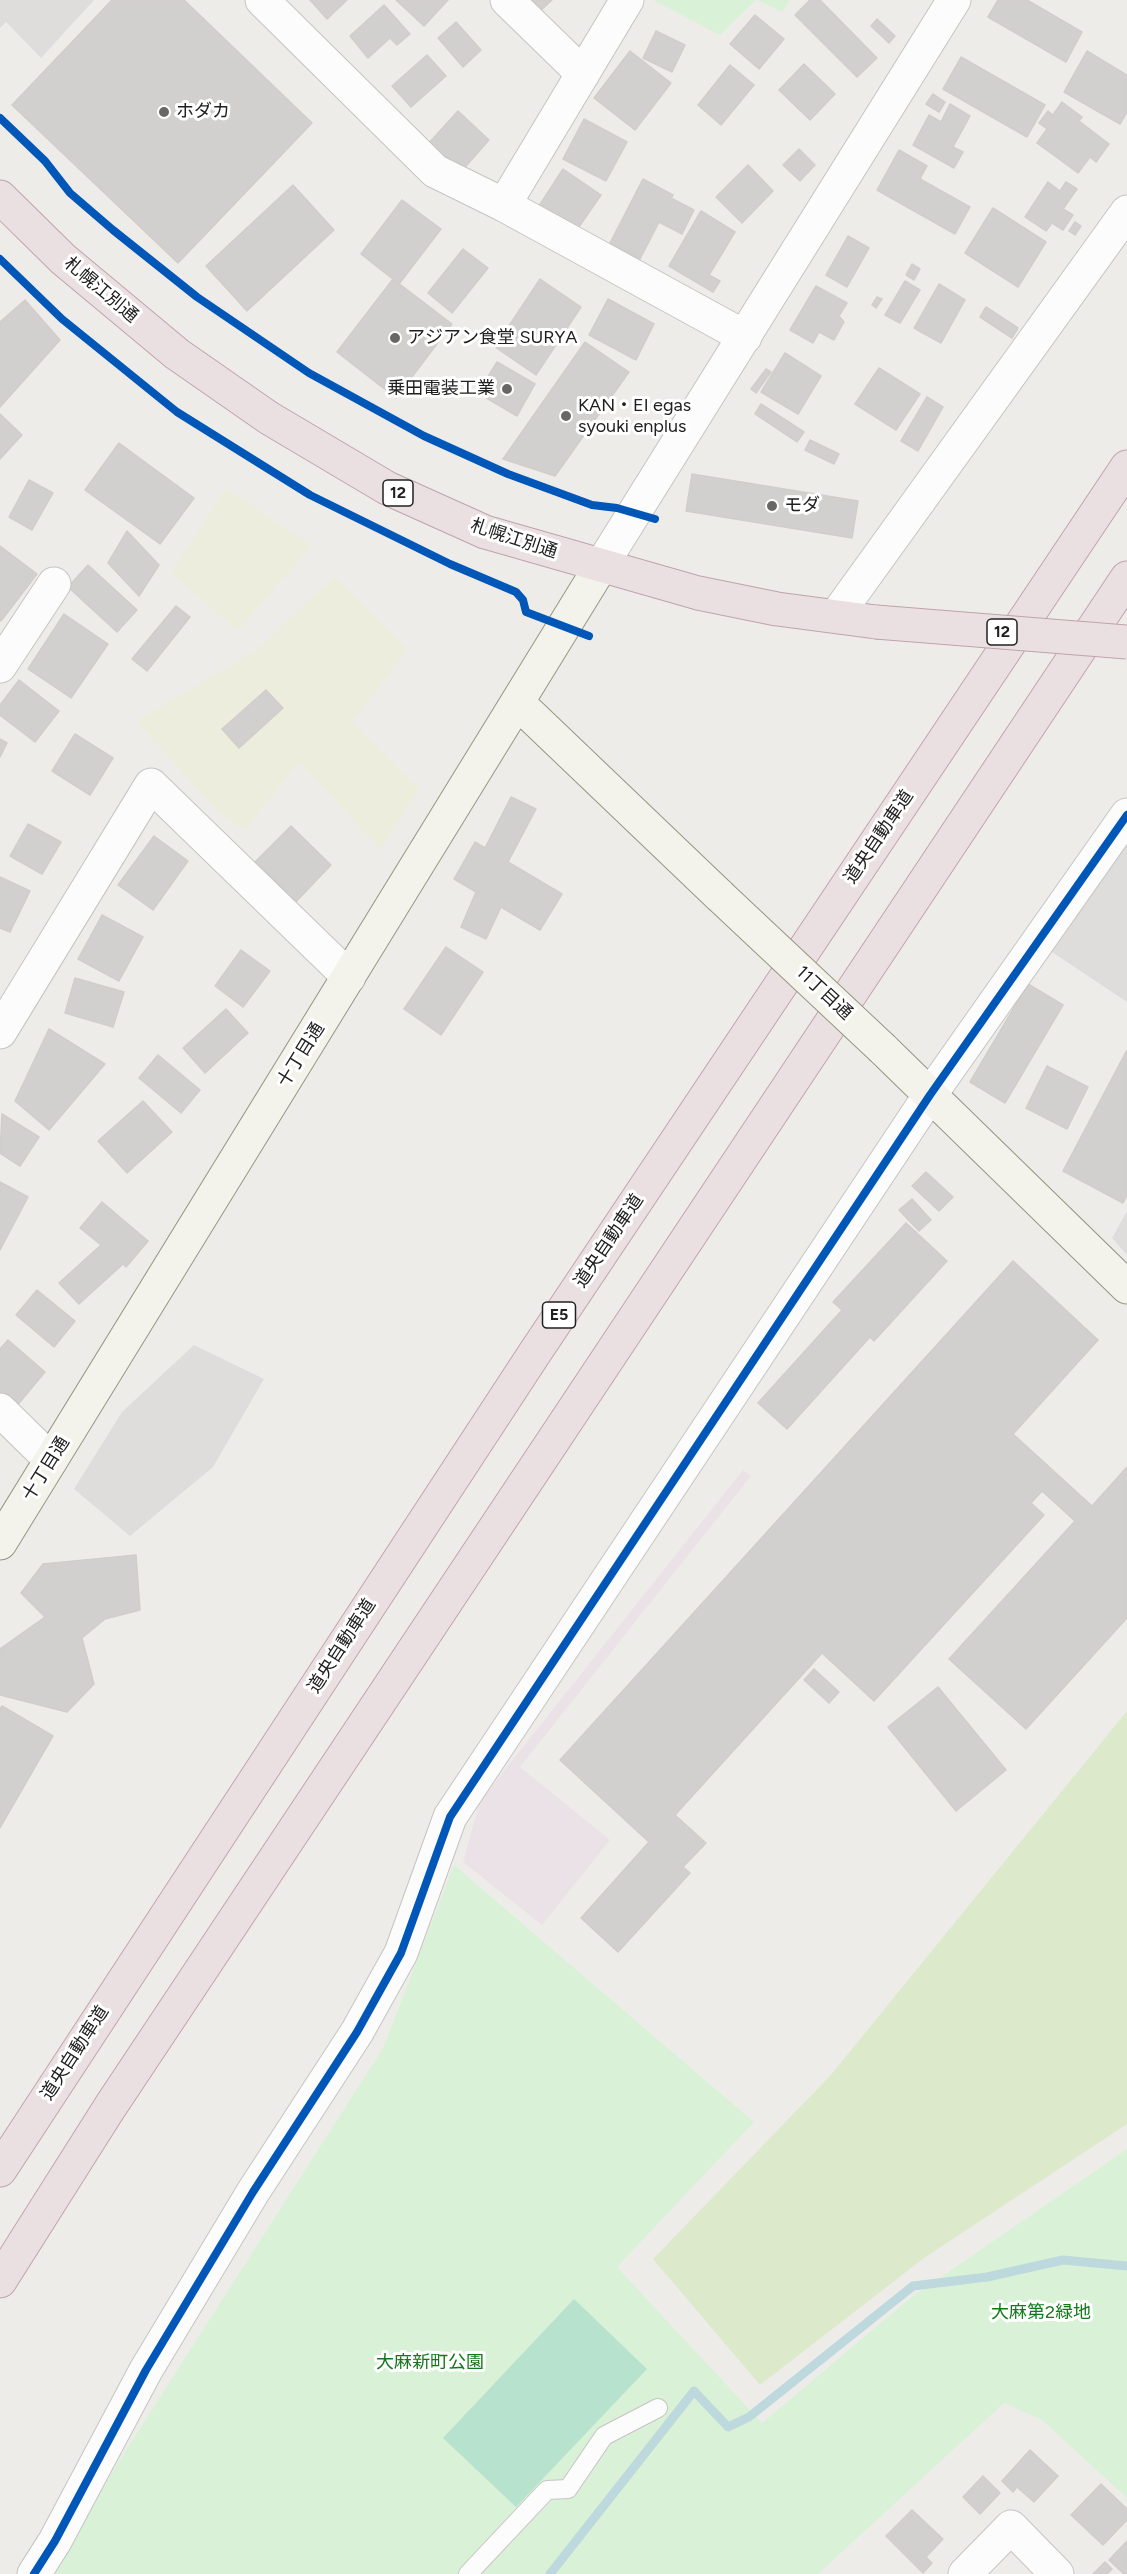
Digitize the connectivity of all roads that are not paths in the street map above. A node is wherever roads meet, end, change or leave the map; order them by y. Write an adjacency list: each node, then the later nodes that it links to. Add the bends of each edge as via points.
1 (262, 0): 7 (street, via 435,171)
2 (507, 0): 5 (street)
3 (627, 0): 5 (street)
4 (954, 0): 9 (street)
5 (583, 74): 7 (street)
6 (0, 197): 11 (highway, 札幌江別通 / 12, via 63,259 177,354 269,418 387,488 485,532)
7 (504, 206): 9 (street)
8 (1127, 212): 14 (street)
9 (745, 337): 11 (street)
10 (1127, 467): 26 (highway, 道央自動車道 / E5, via 534,1354)
11 (601, 566): 14 (highway, 札幌江別通 / 12, via 698,593); 17 (street, 十丁目通)
12 (1127, 578): 27 (highway, via 142,2058)
13 (54, 584): 16 (street)
14 (836, 616): 15 (highway, 札幌江別通 / 12, bridge)
15 (1127, 642)
16 (0, 666)
17 (518, 703): 19 (street, 十丁目通); 21 (street, 11丁目通, bridge)
18 (1127, 815): 21 (street)
19 (349, 976): 20 (street, via 151,785); 24 (street, 十丁目通)
20 (0, 1032)
21 (930, 1095): 22 (street, 11丁目通); 29 (street, via 450,1817 401,1953 357,2032 253,2192 146,2370)
22 (1127, 1287)
23 (0, 1410): 24 (street)
24 (51, 1460): 25 (street, 十丁目通)
25 (0, 1544)
26 (0, 2170)
27 (0, 2281)
28 (658, 2408): 30 (lane, via 604,2436 568,2489 548,2490)
29 (34, 2574)
30 (468, 2574)
31 (965, 2574): 32 (street, via 1011,2527)
32 (1057, 2574)

